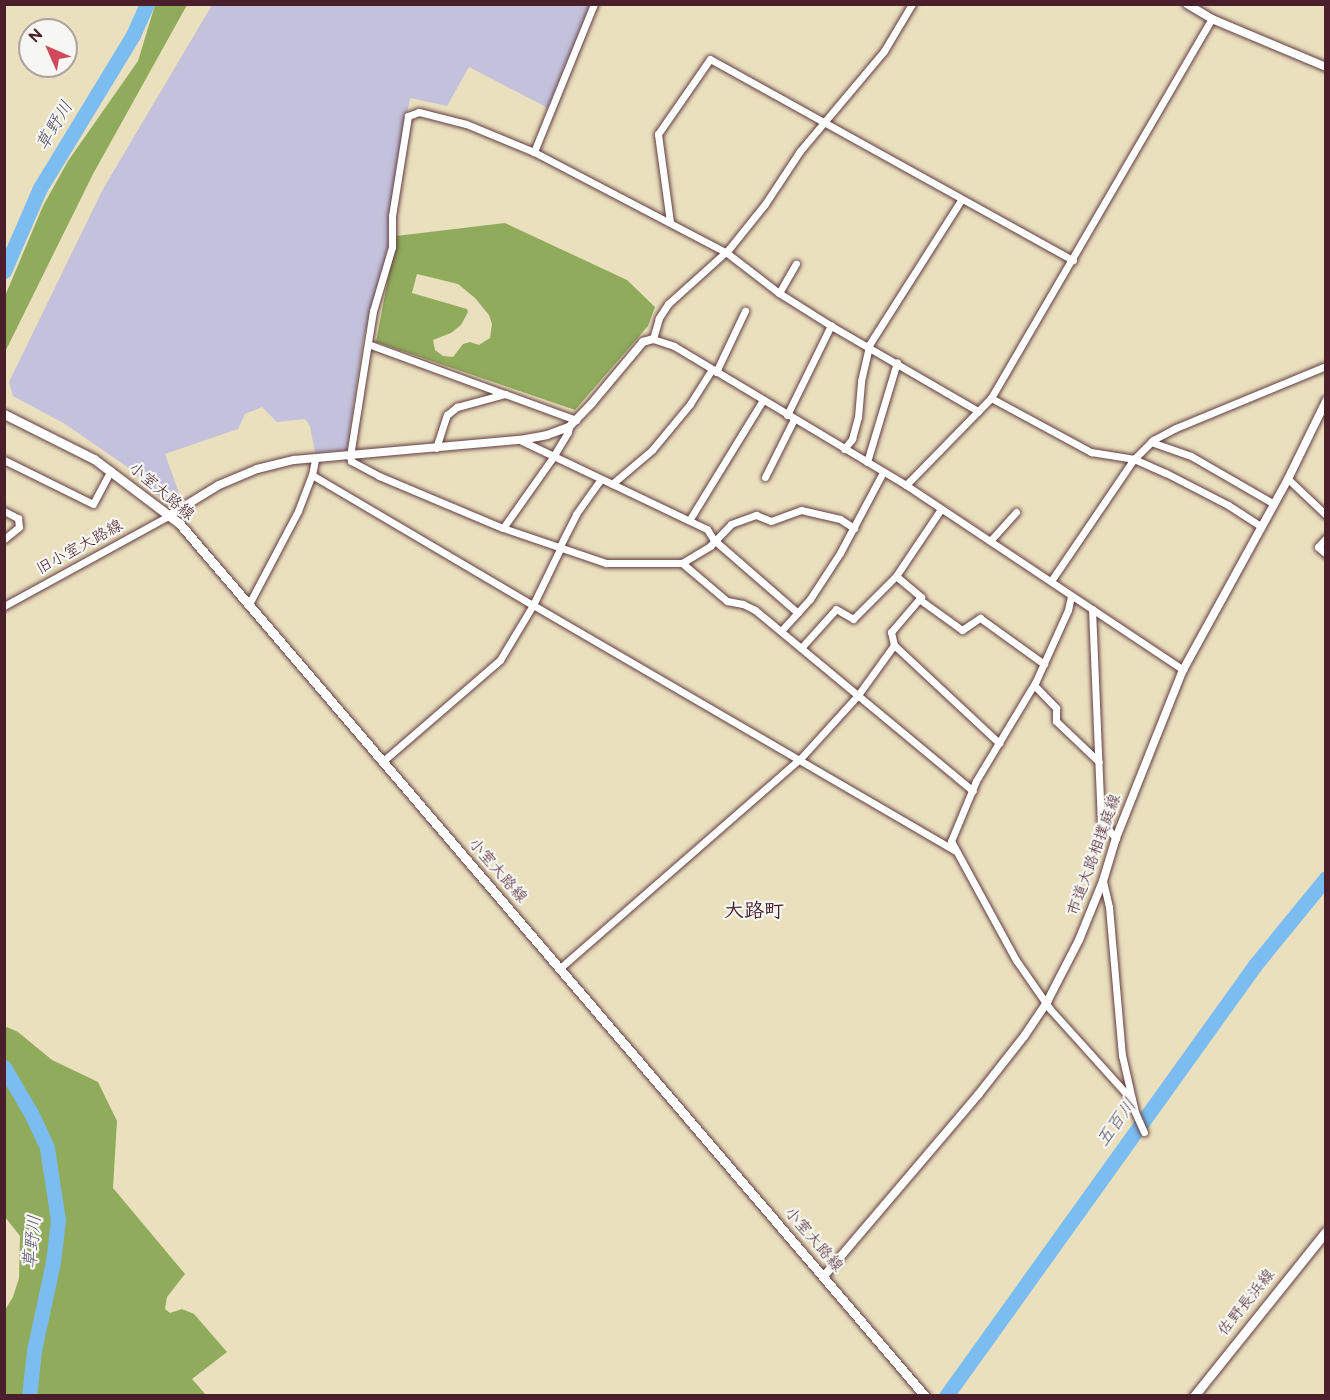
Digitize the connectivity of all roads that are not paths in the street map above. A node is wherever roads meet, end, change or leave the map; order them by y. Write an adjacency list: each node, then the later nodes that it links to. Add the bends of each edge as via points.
1 (594, 4): 7 (street)
2 (912, 4): 6 (street, via 884,51)
3 (1187, 4): 4 (street)
4 (1212, 19): 5 (street); 11 (street)
5 (1326, 67)
6 (826, 123): 8 (street); 9 (street, via 710,59 657,134); 10 (street, via 800,151)
7 (534, 152): 9 (street); 17 (street, via 466,124 418,112 408,116 392,216 392,247 373,311)
8 (961, 200): 11 (street); 18 (street)
9 (670, 222): 10 (street)
10 (727, 253): 13 (street); 16 (street, via 668,304)
11 (1073, 260): 23 (street)
12 (796, 264): 13 (street)
13 (779, 292): 15 (street)
14 (745, 311): 21 (street)
15 (831, 325): 18 (street); 28 (street)
16 (653, 339): 21 (street, via 674,346); 29 (street, via 643,342)
17 (368, 344): 22 (street); 35 (street)
18 (868, 345): 19 (street); 34 (street, via 858,417 852,439)
19 (897, 362): 26 (street); 40 (street)
20 (1326, 366): 32 (street)
21 (714, 370): 24 (street); 47 (street, via 652,450)
22 (505, 394): 29 (street); 33 (street, via 457,407 447,415)
23 (991, 398): 26 (street); 38 (street, via 1091,452)
24 (763, 400): 28 (street); 55 (street)
25 (1326, 401): 46 (street, 市道大路相撲庭線)
26 (978, 411): 48 (street)
27 (4, 414): 41 (main road, 小室大路線)
28 (790, 417): 34 (street); 44 (street)
29 (576, 420): 30 (street)
30 (568, 427): 31 (street); 36 (street)
31 (520, 440): 33 (street); 36 (street)
32 (1151, 442): 38 (street); 49 (street, via 1191,456)
33 (436, 448): 35 (street)
34 (844, 448): 40 (street)
35 (350, 456): 37 (street); 57 (street, via 351,461 379,476)
36 (553, 457): 45 (street); 57 (street)
37 (315, 459): 43 (street); 53 (street, via 257,469 219,484)
38 (1134, 459): 56 (street, via 1228,505); 67 (street)
39 (4, 460): 41 (street, via 93,504)
40 (867, 462): 42 (street)
41 (111, 470): 53 (main road, 小室大路線)
42 (883, 472): 48 (street); 58 (street)
43 (312, 475): 70 (street, via 298,512); 71 (street)
44 (765, 477)
45 (600, 479): 47 (street); 63 (street)
46 (1288, 480): 49 (street, 市道大路相撲庭線); 54 (street)
47 (612, 484): 55 (street)
48 (906, 485): 50 (street)
49 (1274, 504): 56 (street, 市道大路相撲庭線)
50 (941, 509): 62 (street); 66 (street)
51 (4, 511): 59 (street, via 18,518 19,527)
52 (1016, 512): 62 (street)
53 (170, 514): 70 (main road, 小室大路線); 72 (street, 旧小室大路線)
54 (1326, 515)
55 (690, 519): 61 (street, via 707,529)
56 (1262, 527): 79 (street, 市道大路相撲庭線)
57 (503, 528): 63 (street)
58 (854, 528): 61 (street, via 840,519 801,510 771,521 756,515 731,524); 74 (street)
59 (4, 538)
60 (1326, 538): 64 (street, via 1318,548)
61 (714, 540): 65 (street); 74 (street)
62 (990, 541): 67 (street)
63 (560, 547): 65 (street, via 606,562); 71 (street)
64 (1326, 554)
65 (682, 564): 75 (street, via 726,601 755,610)
66 (896, 576): 69 (street); 77 (street, via 853,619 836,609)
67 (1051, 581): 68 (street)
68 (1071, 596): 73 (street); 78 (street)
69 (919, 599): 76 (street, via 891,632); 78 (street, via 962,630 980,618)
70 (249, 604): 84 (main road, 小室大路線)
71 (533, 605): 83 (street); 84 (street, via 500,660)
72 (4, 606)
73 (1092, 609): 79 (street); 85 (street)
74 (798, 613): 75 (street)
75 (781, 631): 77 (street)
76 (894, 645): 81 (street); 82 (street)
77 (801, 648): 81 (street)
78 (1044, 664): 80 (street)
79 (1183, 670): 87 (street, 市道大路相撲庭線)
80 (1034, 685): 82 (street); 85 (street, via 1056,708 1056,721)
81 (858, 695): 83 (street); 86 (street)
82 (999, 743): 86 (street)
83 (800, 759): 88 (street); 90 (street)
84 (383, 761): 90 (main road, 小室大路線)
85 (1099, 762): 87 (street, via 1101,821)
86 (973, 791): 88 (street, via 951,841)
87 (1116, 838): 89 (street, 市道大路相撲庭線)
88 (955, 851): 91 (street, via 1016,960)
89 (1103, 881): 91 (street, 市道大路相撲庭線, via 1079,940); 92 (street, via 1109,907 1122,1055)
90 (560, 968): 95 (main road, 小室大路線)
91 (1047, 1002): 92 (street); 95 (street, 市道大路相撲庭線, via 978,1095)
92 (1132, 1101): 93 (street)
93 (1144, 1132)
94 (1326, 1231): 97 (main road, 佐野長浜線)
95 (824, 1276): 96 (main road, 小室大路線)
96 (925, 1395)
97 (1194, 1395)

